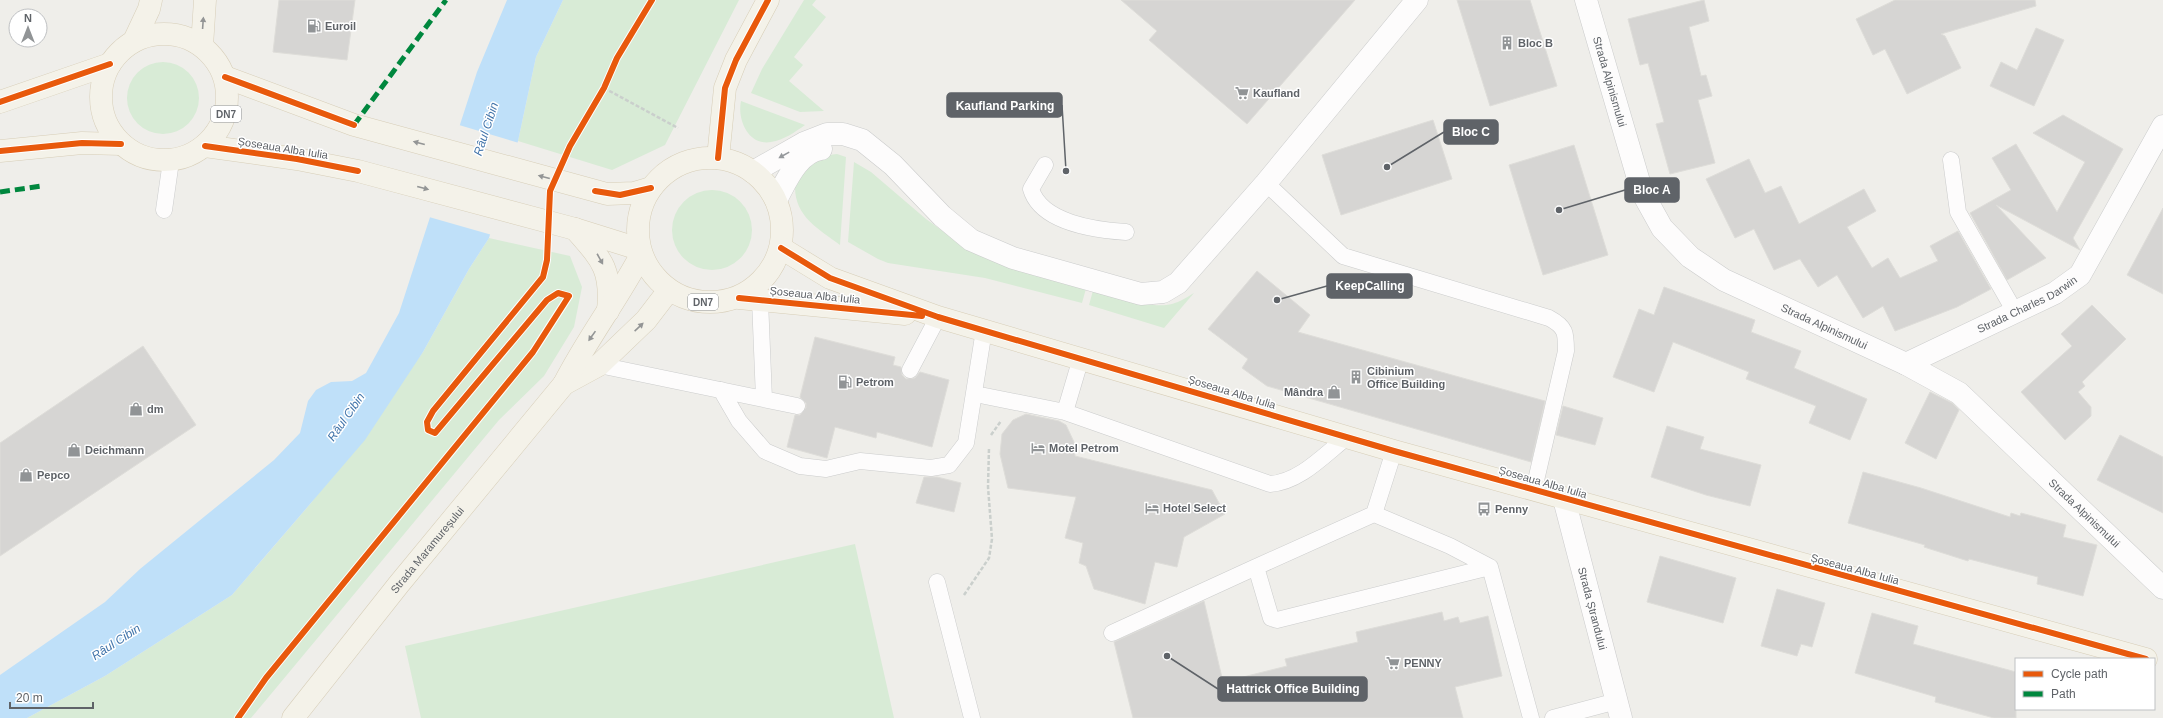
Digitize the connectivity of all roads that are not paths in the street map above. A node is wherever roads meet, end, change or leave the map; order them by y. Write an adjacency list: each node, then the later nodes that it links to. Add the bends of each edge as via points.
1 (151, 0): 6 (main road)
2 (205, 0): 7 (main road, one-way to 2)
3 (768, 0): 15 (main road, via 736,60 725,88)
4 (1417, 0): 21 (street)
5 (1586, 0): 37 (street, Strada Alpinismului, via 1633,167 1642,192 1662,228 1690,257 1724,280)
6 (134, 41): 7 (main road, DN7, via 151,35 169,34 186,38); 8 (main road, DN7)
7 (202, 46): 9 (main road, DN7, via 216,60)
8 (110, 64): 10 (main road, DN7); 12 (main road, DN7, via 102,81 100,98 110,131)
9 (225, 77): 13 (main road, DN7, via 228,96 226,115 218,132); 22 (main road, one-way to 9, via 620,195 595,191 354,125)
10 (0, 102)
11 (2163, 126): 32 (street, Strada Charles Darwin, via 2080,275 2055,293)
12 (121, 144): 14 (main road, via 82,143); 16 (main road, DN7, via 136,154 153,160)
13 (205, 146): 16 (main road, DN7, via 189,156); 25 (main road, Șoseaua Alba Iulia, one-way to 25, via 297,159 358,171)
14 (0, 151)
15 (718, 158): 20 (main road, DN7, via 736,163); 22 (main road, DN7, via 680,164 664,174)
16 (171, 160): 24 (lane)
17 (1950, 160): 32 (lane, via 1958,212)
18 (893, 165): 20 (street, one-way to 20, via 862,140 843,134 827,134 804,143); 21 (street, via 942,216 971,240 1013,258 1141,294 1163,292 1178,283); 23 (street, via 843,148 815,150 795,166)
19 (1045, 165): 26 (lane, via 1031,189 1034,199 1045,210 1071,222 1103,231)
20 (753, 172): 23 (main road, DN7)
21 (1266, 183): 48 (lane, via 1343,256 1549,318 1560,324 1566,336 1566,351)
22 (651, 188): 28 (main road, DN7, via 641,206 637,228)
23 (776, 200): 27 (main road, DN7, via 781,215)
24 (164, 210)
25 (575, 229): 28 (main road, Șoseaua Alba Iulia); 33 (main road, one-way to 33, via 599,256 608,276)
26 (1126, 232)
27 (781, 248): 30 (main road, DN7, via 764,278); 34 (main road, Șoseaua Alba Iulia / DN7, via 830,278)
28 (640, 252): 29 (main road, DN7, via 652,275); 33 (main road, Strada Maramureșului)
29 (669, 290): 30 (main road, DN7, via 688,300 708,303); 38 (main road, Strada Maramureșului, one-way to 29, via 646,320)
30 (738, 298): 31 (main road, Șoseaua Alba Iulia / DN7)
31 (760, 300): 34 (main road, Șoseaua Alba Iulia / DN7); 43 (lane)
32 (2015, 312): 37 (street, Strada Charles Darwin)
33 (608, 313): 40 (main road, Strada Maramureșului, one-way to 40, via 580,353)
34 (938, 317): 35 (main road, Șoseaua Alba Iulia / DN7); 39 (lane)
35 (984, 330): 36 (main road, Șoseaua Alba Iulia / DN7); 42 (lane)
36 (1081, 358): 45 (lane); 46 (main road, Șoseaua Alba Iulia / DN7)
37 (1906, 364): 54 (street, Strada Alpinismului, via 1959,393)
38 (599, 365): 40 (main road, Strada Maramureșului); 41 (lane)
39 (910, 370)
40 (564, 384): 58 (main road, Strada Maramureșului)
41 (721, 390): 42 (lane, via 739,421 765,451 800,466 826,469 860,461 931,468 949,465 966,443); 43 (lane)
42 (975, 394): 45 (lane)
43 (764, 399): 44 (lane)
44 (797, 406)
45 (1065, 412): 46 (lane, via 1270,484 1281,483 1299,475)
46 (1347, 437): 47 (main road, Șoseaua Alba Iulia / DN7)
47 (1394, 451): 48 (main road, Șoseaua Alba Iulia / DN7); 50 (lane)
48 (1534, 489): 49 (main road, Șoseaua Alba Iulia / DN7)
49 (1564, 499): 56 (main road, Șoseaua Alba Iulia / DN7); 57 (street, Strada Ștrandului)
50 (1374, 514): 51 (lane); 52 (lane, via 1450,546)
51 (1256, 567): 52 (lane, via 1271,618 1277,620); 55 (lane)
52 (1490, 567): 60 (lane)
53 (937, 582): 59 (lane)
54 (2163, 588)
55 (1112, 633)
56 (2142, 658)
57 (1619, 710): 61 (lane)
58 (293, 718)
59 (972, 718)
60 (1531, 718)
61 (1553, 718)

